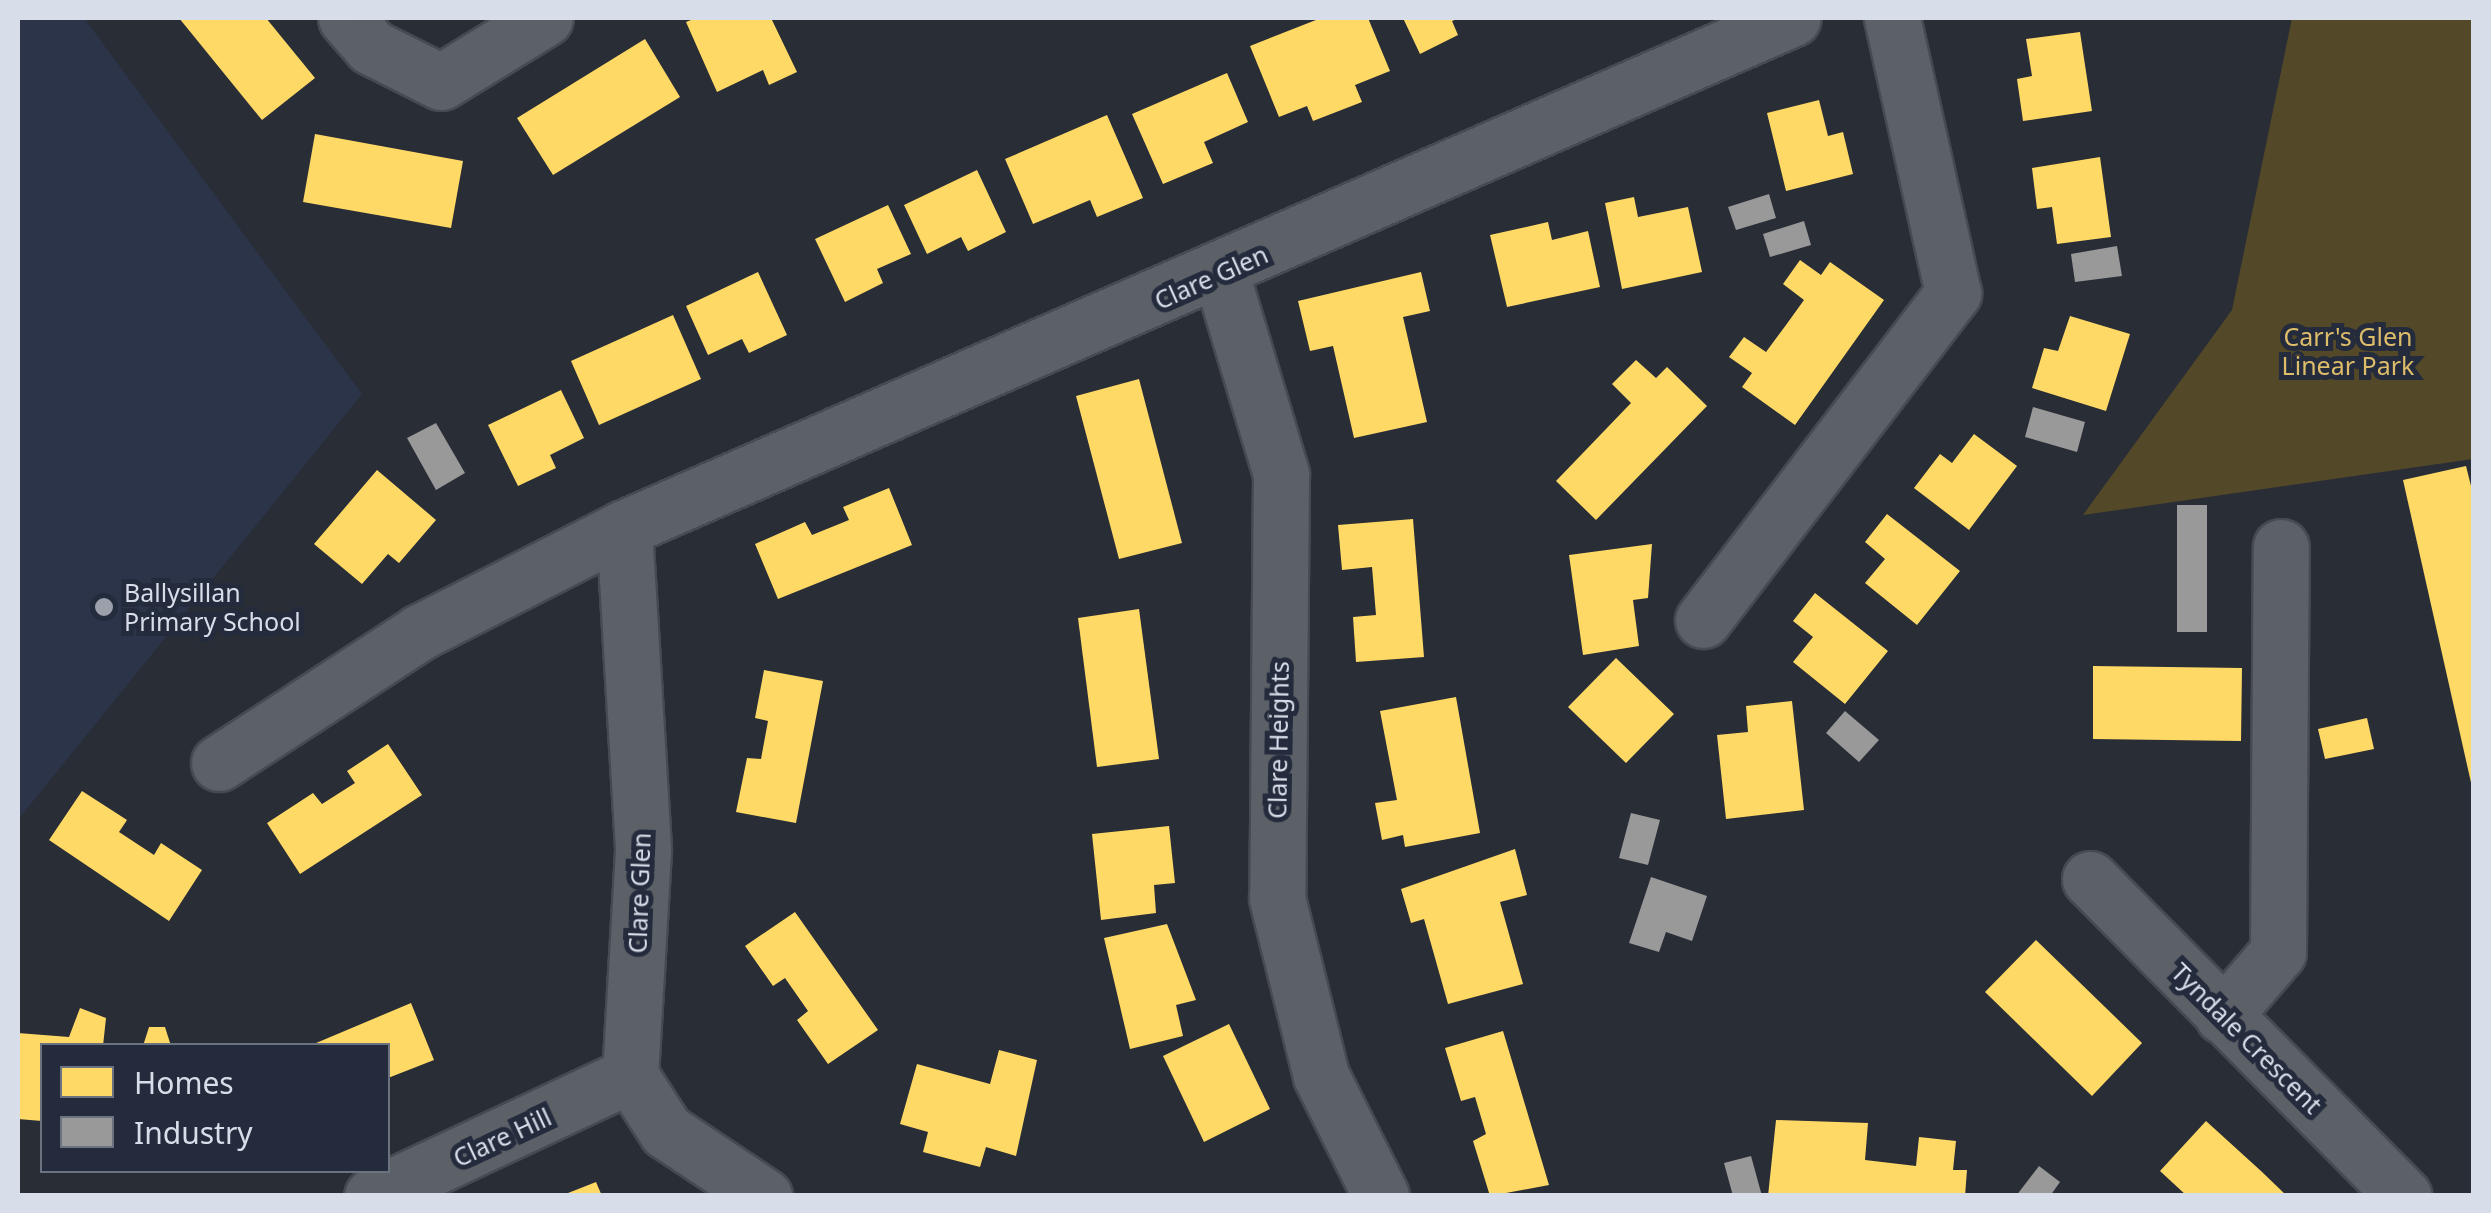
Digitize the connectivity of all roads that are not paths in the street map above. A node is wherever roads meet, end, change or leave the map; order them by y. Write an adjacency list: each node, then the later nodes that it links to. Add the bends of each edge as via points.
1 (346, 18): 2 (street, via 371,47 441,82)
2 (544, 18)
3 (1793, 18): 5 (street, Clare Glen)
4 (1892, 18): 8 (street, via 1953,293)
5 (1221, 274): 6 (street, Clare Glen); 15 (street, Clare Heights, via 1281,474 1277,898 1321,1076)
6 (624, 528): 9 (street, Clare Glen, via 420,632); 12 (street, Clare Glen, via 643,850)
7 (2281, 546): 11 (street, via 2278,952)
8 (1703, 620)
9 (219, 763)
10 (2090, 879): 11 (street, Tyndale Crescent)
11 (2224, 1016): 16 (street, Tyndale Crescent)
12 (630, 1075): 13 (street, Clare Hill); 14 (street, via 666,1131)
13 (372, 1196)
14 (764, 1196)
15 (1382, 1196)
16 (2404, 1196)

